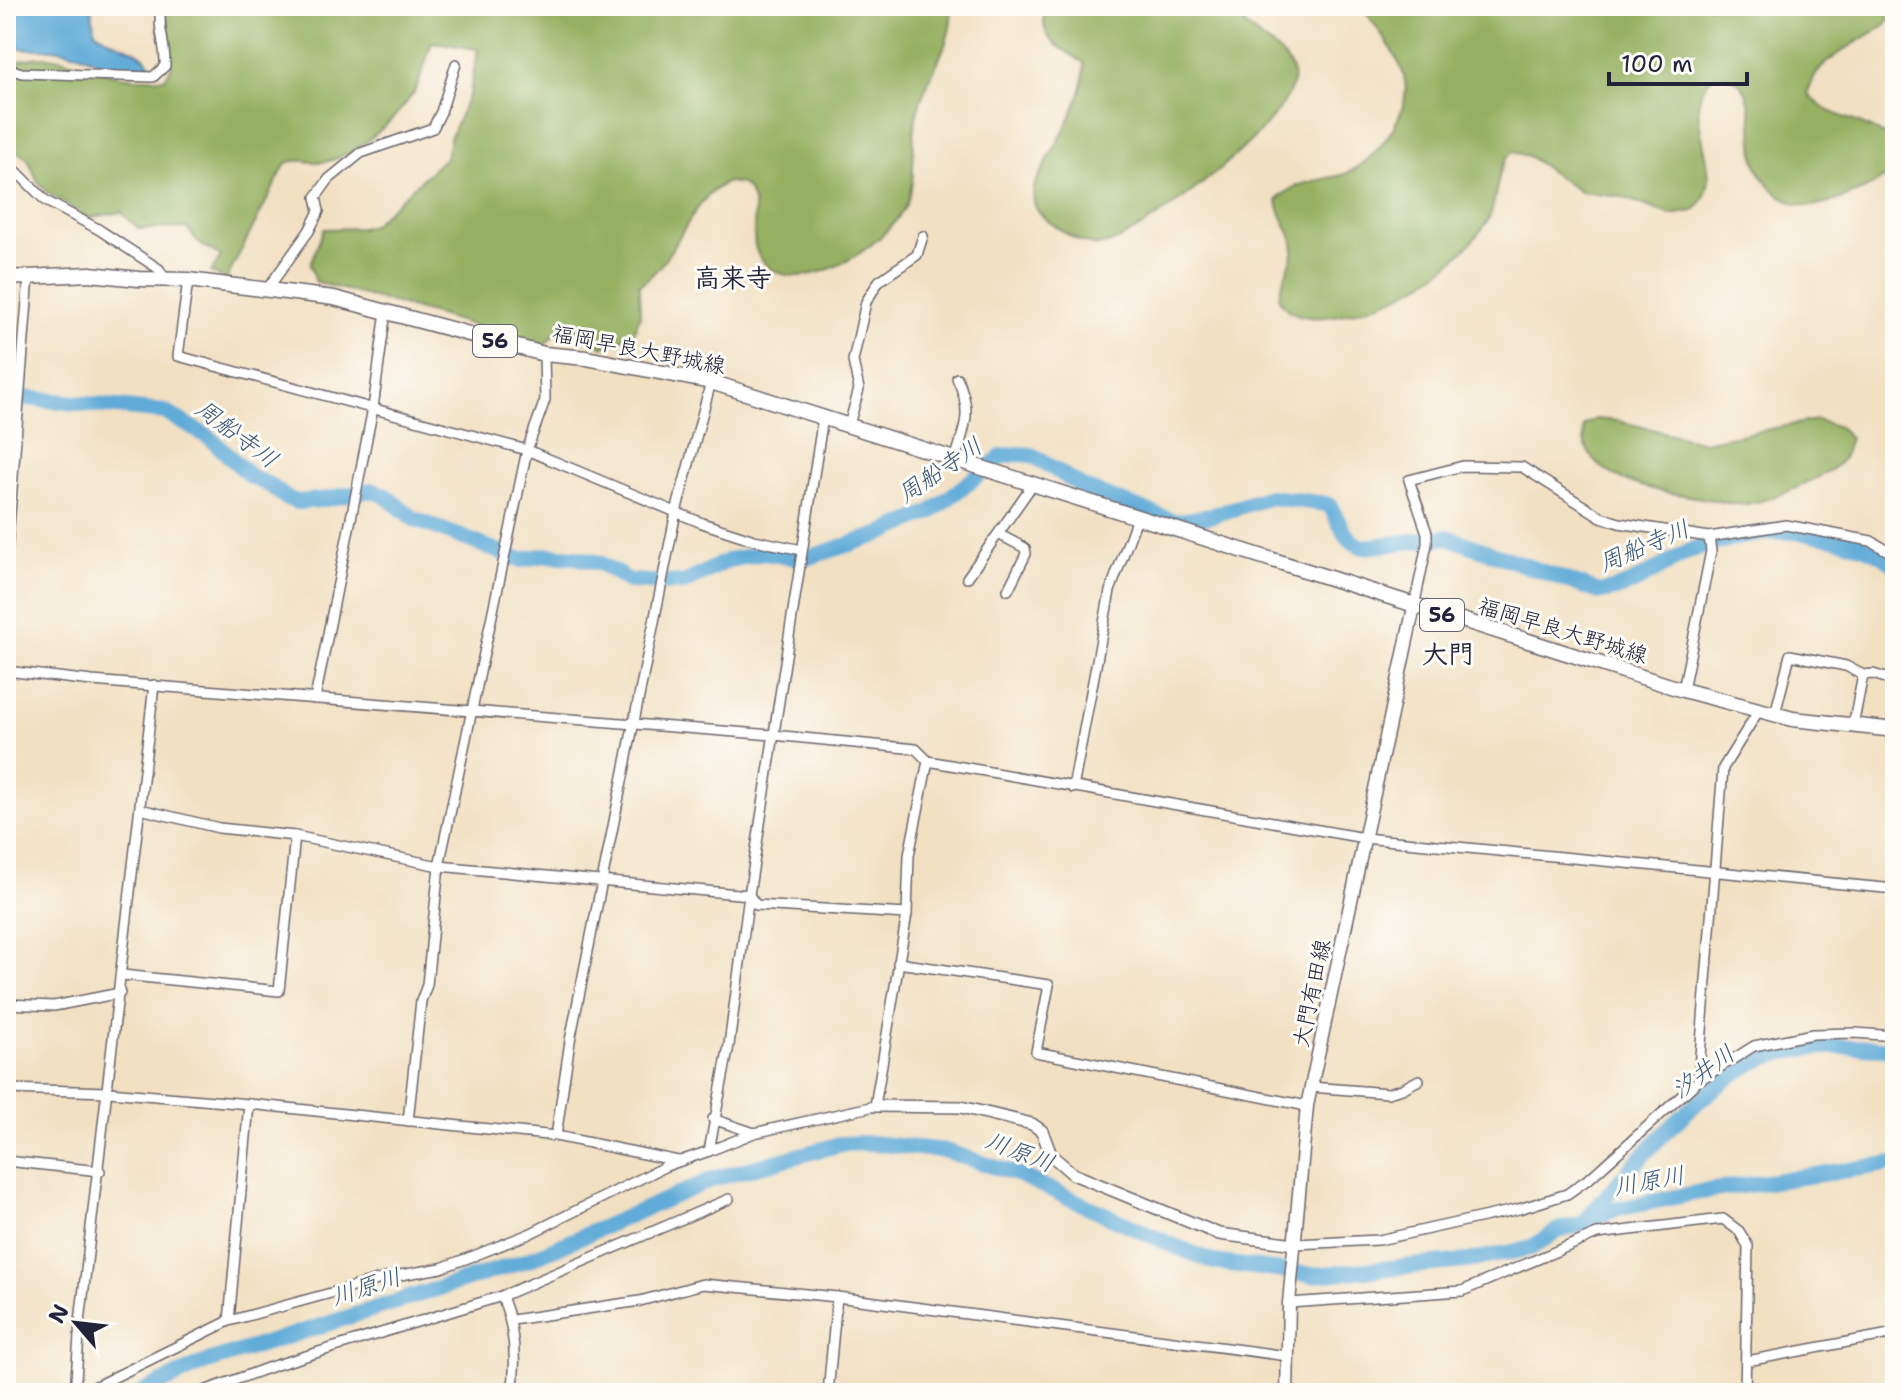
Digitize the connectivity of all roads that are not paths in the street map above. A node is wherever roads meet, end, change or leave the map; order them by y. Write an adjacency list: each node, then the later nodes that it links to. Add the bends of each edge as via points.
1 (161, 6): 3 (street, via 165,66 153,77 22,73)
2 (456, 64): 10 (street, via 433,128 361,153 320,189 319,211 309,231)
3 (6, 68)
4 (6, 161): 8 (street, via 46,201 98,229 159,269)
5 (923, 236): 17 (street, via 917,255 879,281 866,302 853,361 859,389)
6 (29, 276): 7 (main road, 福岡早良大野城線 / 56); 8 (main road, 福岡早良大野城線 / 56); 27 (street)
7 (6, 278)
8 (165, 279): 9 (main road, 福岡早良大野城線 / 56)
9 (188, 280): 10 (main road, 福岡早良大野城線 / 56); 15 (street, via 178,356)
10 (268, 288): 11 (main road, 福岡早良大野城線 / 56)
11 (386, 311): 12 (main road, 福岡早良大野城線 / 56); 15 (street)
12 (544, 354): 14 (main road, 福岡早良大野城線 / 56); 18 (street, via 545,400)
13 (957, 378): 19 (street, via 967,399 968,418)
14 (711, 382): 16 (main road, 福岡早良大野城線 / 56); 21 (street)
15 (373, 408): 18 (street); 36 (street)
16 (823, 417): 17 (main road, 福岡早良大野城線 / 56); 25 (street)
17 (849, 425): 19 (main road, 福岡早良大野城線 / 56)
18 (527, 450): 21 (street); 38 (street)
19 (955, 460): 20 (main road, 福岡早良大野城線 / 56)
20 (1033, 484): 22 (main road, 福岡早良大野城線 / 56); 23 (street)
21 (676, 512): 25 (street, via 754,540); 40 (street)
22 (1137, 518): 30 (main road, 福岡早良大野城線 / 56); 45 (street, via 1110,591)
23 (1000, 535): 28 (street); 29 (street, via 1025,548 1026,554)
24 (1709, 537): 26 (street, via 1786,525 1871,541); 30 (street, via 1601,517 1522,467 1463,466 1409,480 1427,533); 35 (street, via 1711,551)
25 (802, 550): 43 (street)
26 (1895, 555)
27 (6, 564)
28 (967, 578)
29 (1008, 590)
30 (1414, 607): 35 (main road, 福岡早良大野城線 / 56); 48 (main road, 大門有田線)
31 (6, 671): 34 (street)
32 (1863, 675): 33 (street); 39 (street, via 1846,666 1790,655); 41 (street)
33 (1895, 681)
34 (154, 685): 36 (street); 46 (street)
35 (1683, 690): 37 (main road, 福岡早良大野城線 / 56)
36 (315, 699): 38 (street)
37 (1759, 710): 39 (main road, 福岡早良大野城線 / 56); 50 (street, via 1723,768)
38 (472, 711): 40 (street); 49 (street)
39 (1775, 714): 41 (main road, 福岡早良大野城線 / 56)
40 (632, 724): 43 (street); 51 (street)
41 (1853, 726): 42 (main road, 福岡早良大野城線 / 56)
42 (1895, 730)
43 (773, 735): 44 (street, via 916,749); 53 (street)
44 (928, 761): 45 (street); 54 (street, via 909,855)
45 (1073, 788): 48 (street)
46 (140, 809): 47 (street, via 219,828); 56 (street)
47 (295, 836): 49 (street); 56 (street, via 279,991)
48 (1364, 838): 50 (street); 62 (main road, 大門有田線)
49 (439, 866): 51 (street); 69 (street)
50 (1714, 872): 52 (street); 61 (street)
51 (603, 881): 53 (street); 71 (street)
52 (1895, 889)
53 (749, 895): 54 (street, via 756,905); 68 (street, via 729,1045)
54 (907, 914): 55 (street)
55 (898, 963): 66 (street); 67 (street, via 1049,985 1036,1052)
56 (122, 975): 57 (street)
57 (120, 993): 58 (street, via 54,1006); 64 (street)
58 (6, 1004)
59 (1895, 1036): 61 (street, via 1813,1034 1776,1039 1754,1046)
60 (1419, 1080): 62 (street, via 1388,1093)
61 (1698, 1081): 77 (street, via 1567,1194 1379,1240)
62 (1311, 1087): 67 (main road, 大門有田線)
63 (6, 1089): 64 (street)
64 (109, 1092): 65 (street); 75 (street)
65 (249, 1104): 69 (street); 82 (street)
66 (875, 1106): 70 (street); 77 (street, via 961,1107 1032,1124 1042,1131 1051,1155 1073,1174 1219,1234)
67 (1307, 1106): 77 (main road, 大門有田線)
68 (713, 1119): 70 (street); 72 (street)
69 (408, 1121): 71 (street)
70 (754, 1133): 72 (street)
71 (556, 1136): 74 (street)
72 (709, 1151): 74 (street)
73 (6, 1161): 75 (street)
74 (679, 1162): 82 (street, via 529,1234 441,1268)
75 (100, 1171): 86 (street)
76 (729, 1199): 78 (street)
77 (1294, 1250): 80 (main road, 大門有田線)
78 (502, 1296): 81 (street); 88 (street)
79 (837, 1297): 81 (street, via 703,1284 640,1301); 84 (street); 90 (street)
80 (1289, 1303): 84 (main road, 大門有田線); 85 (street, via 1462,1291 1597,1234 1723,1219 1748,1246)
81 (512, 1320): 89 (street)
82 (229, 1321): 87 (street)
83 (1895, 1333): 85 (street)
84 (1288, 1356): 91 (main road, 大門有田線)
85 (1747, 1361): 92 (street)
86 (75, 1393)
87 (82, 1393)
88 (199, 1393)
89 (512, 1393)
90 (828, 1393)
91 (1287, 1393)
92 (1745, 1393)

